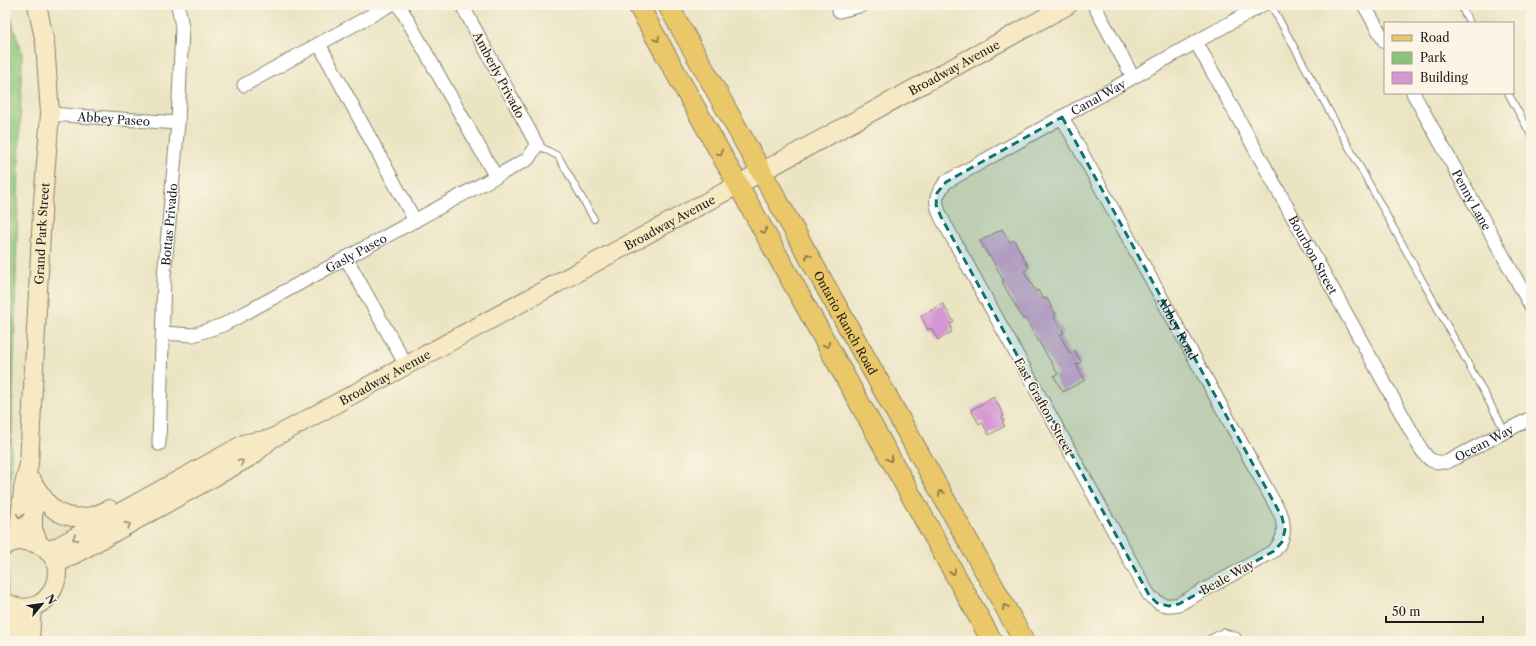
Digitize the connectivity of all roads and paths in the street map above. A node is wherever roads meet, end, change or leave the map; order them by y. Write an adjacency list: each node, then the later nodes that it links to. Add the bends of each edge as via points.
1 (37, 5): 25 (street, Grand Park Street, via 46,44)
2 (178, 5): 27 (street, Bottas Privado, via 182,28)
3 (390, 5): 20 (street)
4 (400, 5): 31 (street)
5 (462, 5): 29 (street, Amberly Privado)
6 (638, 5): 32 (main road, one-way to 32)
7 (644, 5): 30 (main road, via 658,13 746,169)
8 (668, 5): 30 (main road, Ontario Ranch Road)
9 (863, 5): 16 (street)
10 (1068, 5): 30 (street, Broadway Avenue)
11 (1094, 5): 21 (street)
12 (1262, 5): 19 (street, Canal Way)
13 (1271, 5): 42 (lane)
14 (1364, 5): 18 (street)
15 (1460, 5): 17 (lane)
16 (839, 11)
17 (1469, 22)
18 (1384, 40)
19 (1196, 42): 21 (street, Canal Way); 46 (street, Bourbon Street, via 1420,449 1427,458)
20 (318, 44): 22 (street); 35 (street)
21 (1133, 77): 26 (street, Canal Way)
22 (244, 85)
23 (1414, 94): 37 (street, Penny Lane)
24 (1509, 94): 28 (lane)
25 (50, 114): 27 (street, Abbey Paseo); 47 (street, Grand Park Street)
26 (1062, 116): 33 (street, Canal Way, via 946,182); 49 (street, Abbey Road, via 1282,517)
27 (178, 123): 38 (street, Bottas Privado, via 164,277)
28 (1531, 135)
29 (537, 145): 31 (street, Gasly Paseo, via 528,160); 34 (lane, via 558,156)
30 (762, 172): 32 (street, Broadway Avenue); 39 (main road, Ontario Ranch Road, one-way to 30)
31 (496, 177): 35 (street, Gasly Paseo)
32 (738, 185): 39 (main road, via 746,185 757,193 836,333); 40 (street, Broadway Avenue); 56 (main road, one-way to 56)
33 (937, 193): 53 (street, East Grafton Street, via 936,205 941,217 1149,596 1157,603)
34 (594, 219)
35 (415, 221): 36 (street, Gasly Paseo)
36 (346, 258): 38 (street, Gasly Paseo, via 223,325 193,335); 40 (street)
37 (1531, 306)
38 (163, 332): 45 (street, Bottas Privado)
39 (860, 349): 57 (main road, Ontario Ranch Road, one-way to 39)
40 (406, 365): 43 (street, Broadway Avenue)
41 (1531, 418): 42 (street, Ocean Way)
42 (1505, 431): 46 (street, Ocean Way, via 1447,462)
43 (271, 439): 44 (street, Broadway Avenue); 51 (street, Broadway Avenue, one-way to 43, via 252,456)
44 (246, 443): 48 (street, via 203,456 98,515 82,518 68,516 52,508); 51 (street, Broadway Avenue, one-way to 51)
45 (159, 444)
46 (1436, 462)
47 (29, 464): 48 (street, Grand Park Street); 50 (street, Grand Park Street, one-way to 50, via 23,488 19,532)
48 (34, 486): 51 (street, Grand Park Street, via 33,529)
49 (1282, 542): 53 (street, Beale Way, via 1274,551 1179,604)
50 (6, 545): 51 (street, via 23,540)
51 (48, 554): 52 (street, via 57,578 55,588 41,603)
52 (17, 605): 54 (street); 55 (street)
53 (1169, 606)
54 (16, 641)
55 (30, 641)
56 (992, 641)
57 (1024, 641)
58 (1206, 641): 59 (lane, via 1223,632 1237,636)
59 (1240, 641)

